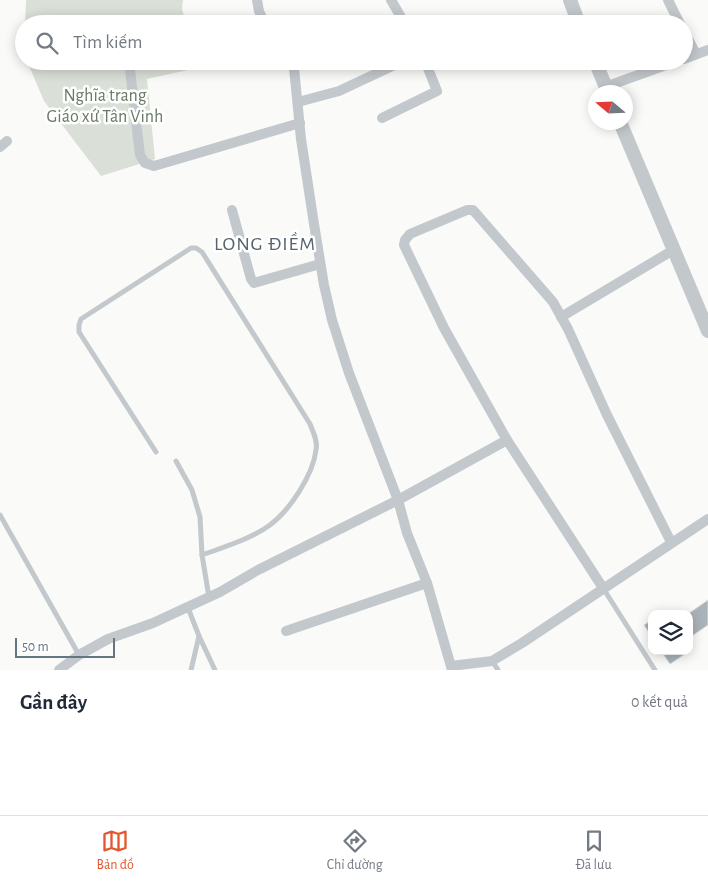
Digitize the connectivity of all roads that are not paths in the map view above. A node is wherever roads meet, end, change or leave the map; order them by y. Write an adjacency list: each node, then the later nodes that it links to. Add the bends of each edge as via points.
1 (257, 0): 5 (street)
2 (391, 0): 6 (street)
3 (570, 0): 7 (street)
4 (668, 0): 8 (street)
5 (261, 15)
6 (400, 15)
7 (576, 15)
8 (676, 15)
9 (693, 48): 11 (street)
10 (708, 50): 11 (street)
11 (696, 54): 12 (street)
12 (693, 55)
13 (130, 70): 23 (street, via 140,155 154,166)
14 (294, 70): 21 (street)
15 (384, 70): 21 (street, via 339,91)
16 (428, 70): 22 (street, via 436,91)
17 (598, 70): 19 (street)
18 (655, 70): 20 (street)
19 (604, 85)
20 (618, 85)
21 (298, 102): 23 (street)
22 (382, 118)
23 (300, 123): 27 (street)
24 (623, 130): 26 (street)
25 (232, 210): 27 (street, via 254,283)
26 (675, 250): 28 (street); 29 (street)
27 (320, 264): 33 (street, via 332,320 349,373)
28 (561, 316): 30 (street, via 472,210 410,234 405,240 410,260 444,328); 36 (street)
29 (708, 331)
30 (507, 440): 33 (street); 39 (street)
31 (156, 452): 37 (lane, via 79,332 79,325 81,319 191,248 196,248 202,252 305,417 316,438 317,449 307,478 282,514 269,526)
32 (176, 461): 37 (lane, via 192,490 200,516)
33 (398, 500): 38 (street); 40 (street)
34 (0, 515): 44 (lane)
35 (708, 519): 36 (street)
36 (671, 542): 39 (street)
37 (202, 555): 40 (lane)
38 (427, 583): 42 (street); 46 (street)
39 (603, 588): 45 (street); 51 (lane)
40 (209, 597): 41 (street)
41 (188, 608): 43 (lane); 44 (street, via 108,639)
42 (286, 631)
43 (199, 636): 48 (lane); 49 (lane)
44 (79, 655): 47 (street)
45 (492, 661): 46 (street); 50 (lane)
46 (451, 668)
47 (59, 670)
48 (192, 670)
49 (215, 670)
50 (498, 670)
51 (656, 670)

